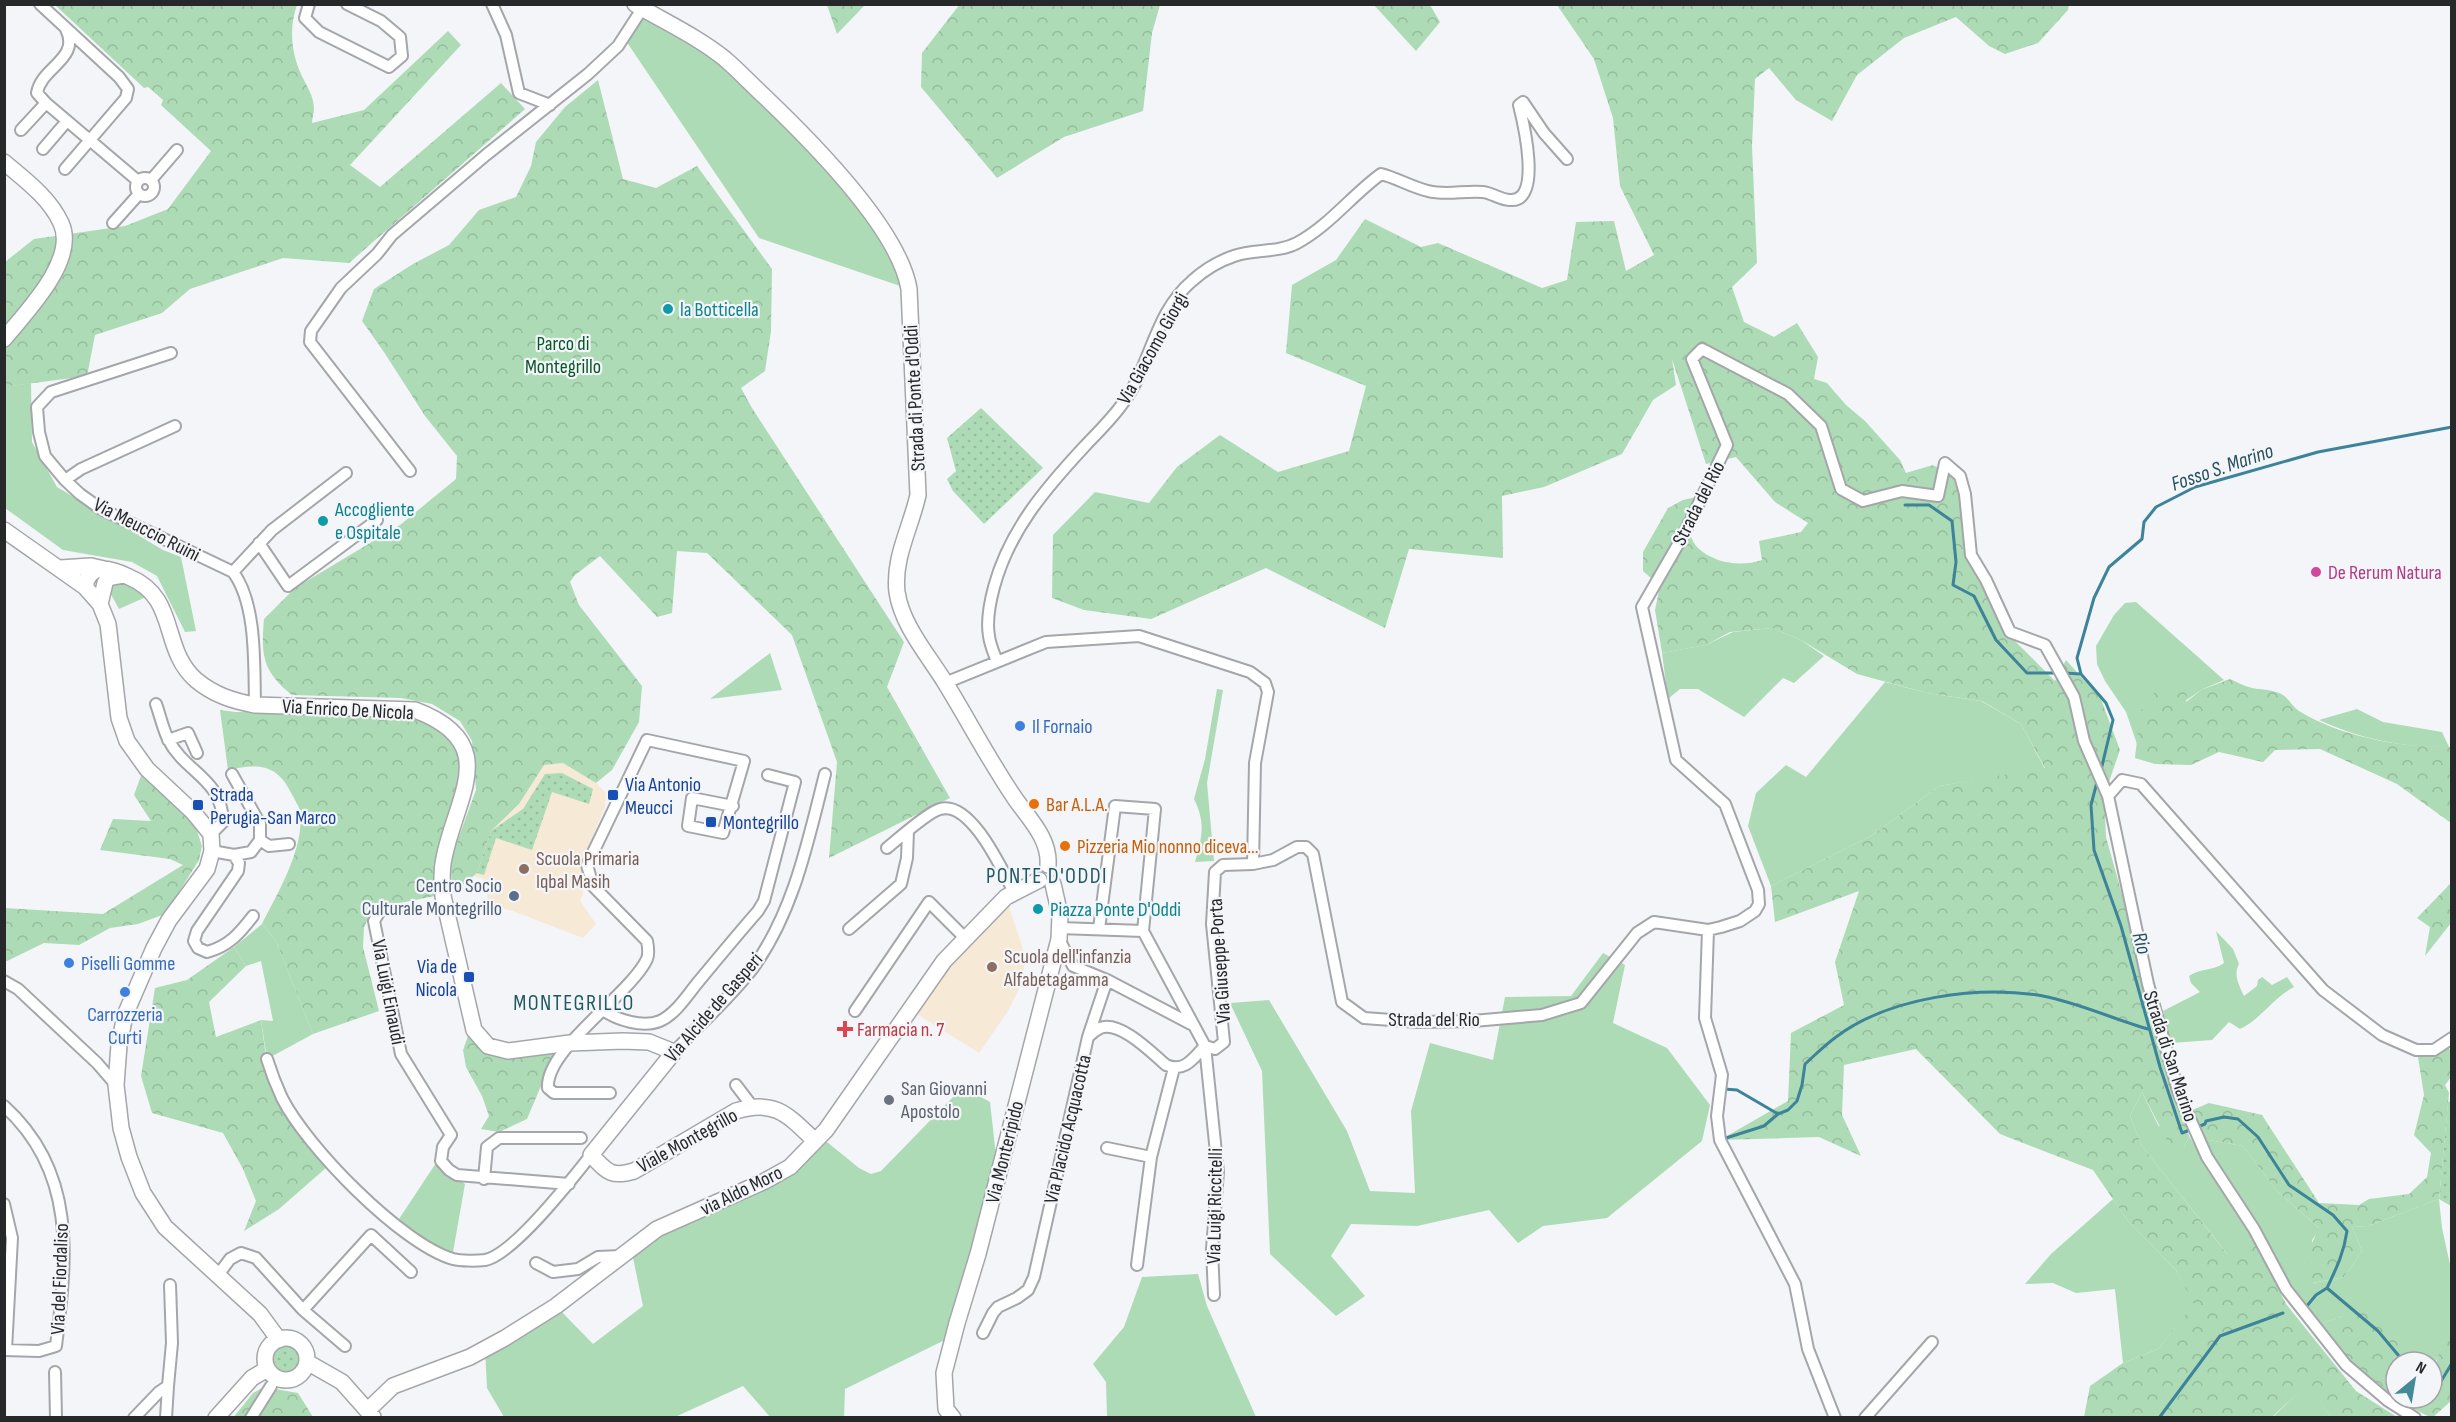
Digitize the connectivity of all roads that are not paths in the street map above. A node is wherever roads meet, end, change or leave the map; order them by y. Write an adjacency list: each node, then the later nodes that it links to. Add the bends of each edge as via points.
1 (40, 4): 6 (street)
2 (309, 4): 3 (street, via 305,18 319,32 389,68 402,56 400,37 381,21)
3 (347, 4)
4 (492, 4): 8 (street, via 506,34 519,93)
5 (638, 7): 8 (street, via 618,46); 36 (street, Strada di Ponte d'Oddi, via 725,59 789,120 868,211 904,269 909,290 918,495 901,548 897,594 912,632)
6 (64, 26): 7 (street, via 70,38 68,51 40,83 37,93); 11 (street, via 128,89 126,98)
7 (46, 103): 9 (street); 10 (street)
8 (550, 105): 24 (street, via 392,235 341,288 311,331 310,342)
9 (67, 121): 11 (street); 12 (street)
10 (21, 130)
11 (90, 140): 16 (street); 18 (street)
12 (43, 149)
13 (177, 150): 17 (street)
14 (1567, 159): 35 (street, Via Giacomo Giorgi, via 1523,102 1519,105 1528,145 1527,186 1519,198 1510,200 1481,192 1430,192 1381,174 1296,243 1235,255 1190,282 1161,322 1124,402 1058,476 1015,534 990,603 988,634)
15 (4, 162): 21 (street, via 52,208 62,225 64,243 52,278)
16 (65, 169)
17 (151, 180): 18 (street, via 146,177); 19 (street, via 153,192 148,196)
18 (138, 181): 19 (street, via 135,186)
19 (139, 194): 20 (street)
20 (113, 224)
21 (4, 339)
22 (171, 353): 26 (street, Via Meuccio Ruini, via 51,393 37,407 45,456)
23 (175, 426): 26 (street)
24 (410, 471)
25 (346, 473): 29 (street)
26 (64, 480): 31 (street, Via Meuccio Ruini, via 101,509)
27 (377, 519): 29 (street, via 288,586)
28 (4, 531): 30 (street)
29 (259, 543): 31 (street)
30 (60, 568): 32 (street, via 74,566); 33 (street)
31 (233, 572): 38 (street, via 241,582 248,606)
32 (106, 573): 33 (street); 34 (street); 38 (street, Via Enrico De Nicola, via 138,581 156,596 177,653 196,680 217,694)
33 (85, 587): 34 (street)
34 (100, 604): 47 (street, via 108,624 119,718 128,741 147,769)
35 (997, 662): 36 (street); 53 (street, via 1046,642 1139,636 1250,672 1265,682 1268,692 1255,763)
36 (945, 683): 54 (street, Strada di Ponte d'Oddi, via 1044,839 1048,865 1040,868)
37 (156, 704): 39 (street)
38 (255, 705): 71 (street, Via Enrico De Nicola, via 415,710 430,715 456,735 464,749 467,779 441,877 474,1030 488,1046 499,1050)
39 (168, 740): 40 (street, via 188,733); 47 (street, via 208,782 223,807 223,822)
40 (196, 753)
41 (232, 774): 48 (street, via 260,824)
42 (825, 774): 73 (street, Via Alcide de Gasperi, via 798,878 782,919 753,968)
43 (768, 775): 66 (street, via 795,782 764,901 758,911 678,1006 661,1020 630,1021)
44 (2108, 796): 60 (street, Strada del Rio, via 2084,741 2074,698 2045,645 2010,632 1971,555 1960,476 1945,464 1938,496 1902,490 1863,501 1841,489 1821,426 1788,394 1702,349 1692,359 1727,446 1684,534 1642,606 1676,760 1725,804 1758,890 1759,904 1755,910 1740,921); 70 (street, via 2122,780 2141,784 2323,990 2382,1035 2416,1050 2434,1050); 116 (street, Strada di San Marino, via 2148,984 2179,1094 2207,1157 2254,1229 2286,1289 2346,1365)
45 (733, 806): 45 (street, via 723,833 688,826 692,798); 66 (street, via 744,761 647,740 588,865 593,886 647,940 648,957)
46 (909, 831): 50 (street); 55 (street, via 939,809 963,814 977,828); 58 (street, via 901,884)
47 (211, 834): 51 (street)
48 (260, 840): 49 (street, via 269,846); 52 (street, via 251,852)
49 (289, 844)
50 (886, 848)
51 (212, 851): 52 (street); 76 (street, via 207,868 169,921 140,978 118,1045)
52 (234, 855): 57 (street, via 238,871 194,940 198,948 207,952 223,948)
53 (1253, 864): 60 (street, Strada del Rio, via 1273,860 1297,847 1306,847 1313,854 1342,1002 1364,1018 1430,1022 1542,1015 1581,1003 1637,933 1654,922); 72 (street, Via Giuseppe Porta, via 1223,865 1215,873 1212,924 1224,1042 1215,1049)
54 (1046, 882): 55 (street, via Aldo Moro); 62 (street, Via Monteripido, via 1057,894)
55 (1014, 892): 63 (street, via Aldo Moro)
56 (386, 909): 86 (street, Via Luigi Einaudi, via 374,921 401,1054 451,1135 443,1146 441,1161 457,1175)
57 (253, 916)
58 (849, 929)
59 (1099, 929): 61 (street); 61 (street, via 1115,806 1155,809); 62 (street)
60 (1708, 930): 114 (street, via 1705,1018 1722,1075 1717,1116 1720,1140 1795,1284 1808,1349)
61 (1143, 931): 68 (street)
62 (1059, 934): 64 (street, via 1073,966); 113 (street, Via Monteripido, via 944,1373 946,1408)
63 (965, 938): 67 (street, via 928,902); 82 (street, via Aldo Moro, via 944,961)
64 (1107, 980): 68 (street); 69 (street)
65 (4, 981): 76 (street, via 26,997)
66 (603, 1010): 71 (street)
67 (855, 1011)
68 (1192, 1024): 72 (street)
69 (1088, 1037): 75 (street, Via Placido Acquacotta, via 1100,1028 1122,1030); 97 (street, Via Placido Acquacotta, via 1034,1277 1028,1290 998,1307)
70 (2451, 1038)
71 (570, 1043): 73 (street, Via Enrico De Nicola, via 650,1042); 78 (street, via 548,1080 548,1088 554,1093)
72 (1203, 1043): 75 (street, via 1183,1068); 95 (street, Via Luigi Riccitelli, via 1218,1172 1212,1249)
73 (674, 1052): 84 (street, Via Alcide de Gasperi)
74 (267, 1059): 87 (street, via 282,1097 330,1165 422,1244 454,1259 486,1260 516,1241)
75 (1174, 1068): 85 (street)
76 (116, 1085): 93 (street, via 126,1148 143,1193 165,1227)
77 (736, 1085): 80 (street)
78 (610, 1092)
79 (4, 1106): 101 (street, Via del Fiordaliso, via 19,1119 42,1151 60,1200 64,1244 56,1346 39,1351)
80 (752, 1106): 82 (street, Viale Montegrillo, via 786,1113); 84 (street, Viale Montegrillo, via 736,1111 633,1171 618,1175 606,1170)
81 (581, 1138): 86 (street, via 499,1138 487,1147)
82 (815, 1141): 89 (street, via Aldo Moro, via 790,1167 657,1229)
83 (1107, 1148): 85 (street)
84 (591, 1155): 87 (street)
85 (1151, 1157): 91 (street)
86 (484, 1179): 87 (street, Via Luigi Einaudi)
87 (568, 1184)
88 (4, 1204): 101 (street, via 12,1238)
89 (621, 1256): 90 (street, via 598,1257 578,1269 553,1272); 107 (street, via Aldo Moro, via 556,1306 505,1338 470,1357 393,1386)
90 (536, 1263)
91 (1137, 1265)
92 (411, 1272): 96 (street, via 371,1235)
93 (218, 1275): 96 (street, via 230,1259 241,1253 256,1258); 98 (street, via 260,1314)
94 (170, 1285): 105 (street, via 172,1343)
95 (1214, 1295)
96 (303, 1310): 100 (street)
97 (984, 1333)
98 (279, 1340): 102 (street, via 299,1343); 103 (street, via 265,1355)
99 (1932, 1342): 115 (street)
100 (345, 1346)
101 (5, 1350)
102 (307, 1362): 103 (street, via 301,1374 290,1380 277,1378); 107 (street, via 342,1382)
103 (267, 1369): 111 (street, via 252,1378)
104 (55, 1372): 108 (street)
105 (168, 1386): 109 (street); 110 (street)
106 (271, 1386): 112 (street)
107 (371, 1414)
108 (56, 1418)
109 (134, 1418)
110 (166, 1418)
111 (216, 1418)
112 (251, 1418)
113 (953, 1418)
114 (1835, 1418)
115 (1865, 1418)
116 (2415, 1418)

